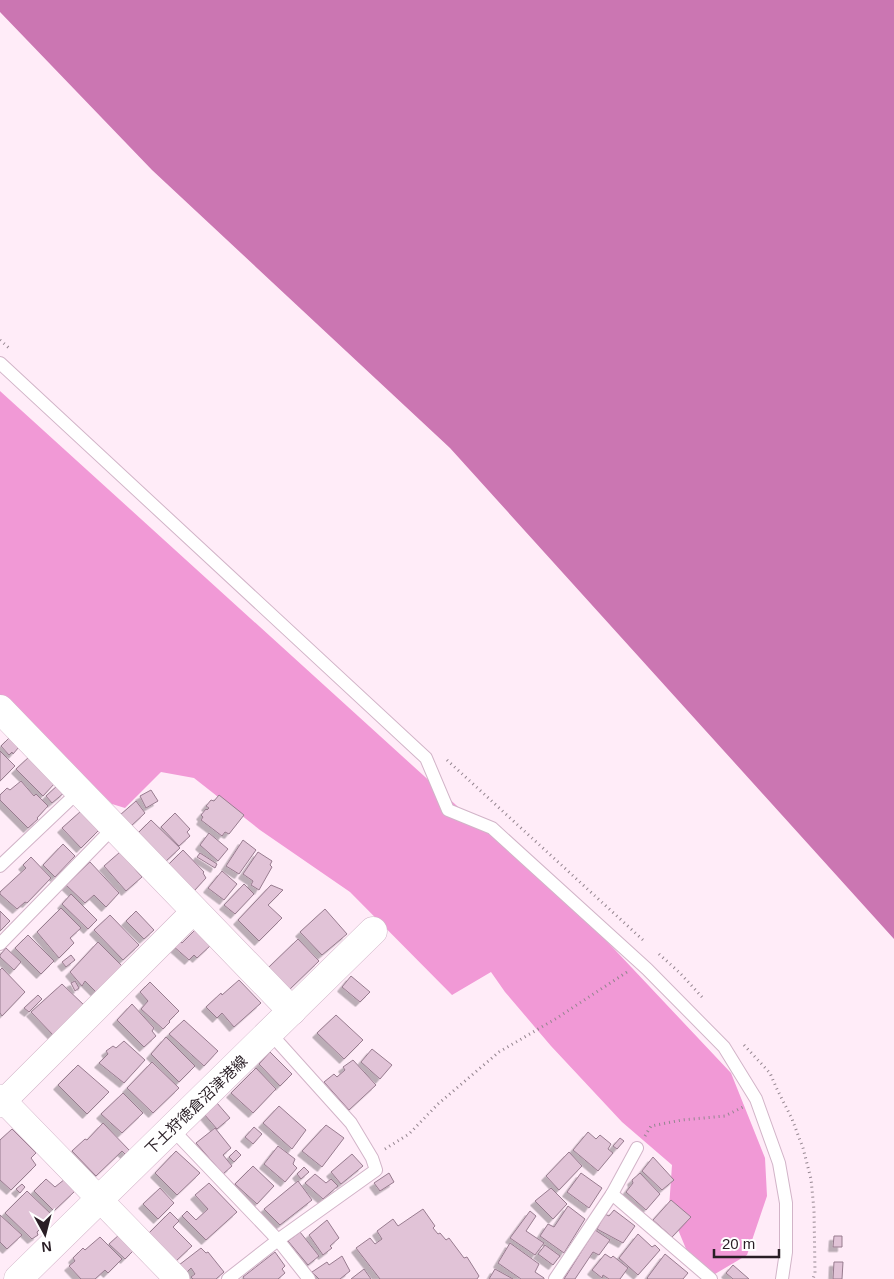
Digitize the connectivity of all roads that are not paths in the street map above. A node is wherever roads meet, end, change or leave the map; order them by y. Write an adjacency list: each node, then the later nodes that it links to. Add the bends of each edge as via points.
1 (0, 363): 23 (lane, via 426,758 448,810 492,828 641,964 724,1046 756,1099 780,1163 786,1203 786,1252)
2 (0, 709): 3 (main road)
3 (79, 790): 4 (main road); 5 (lane)
4 (114, 827): 6 (main road); 8 (lane)
5 (0, 866)
6 (195, 910): 9 (main road); 11 (street)
7 (374, 931): 9 (main road, 下土狩徳倉沼津港線)
8 (0, 944)
9 (292, 1011): 10 (main road, 下土狩徳倉沼津港線)
10 (270, 1033): 12 (main road, 下土狩徳倉沼津港線); 16 (lane, via 351,1123 376,1170)
11 (1, 1101): 15 (street)
12 (172, 1129): 15 (main road, 下土狩徳倉沼津港線); 16 (lane)
13 (637, 1148): 14 (lane)
14 (612, 1194): 21 (lane); 22 (lane)
15 (100, 1199): 17 (main road, 下土狩徳倉沼津港線); 18 (street)
16 (278, 1240): 19 (lane); 20 (lane)
17 (18, 1279)
18 (177, 1279)
19 (228, 1279)
20 (309, 1279)
21 (555, 1279)
22 (711, 1279)
23 (782, 1279)

